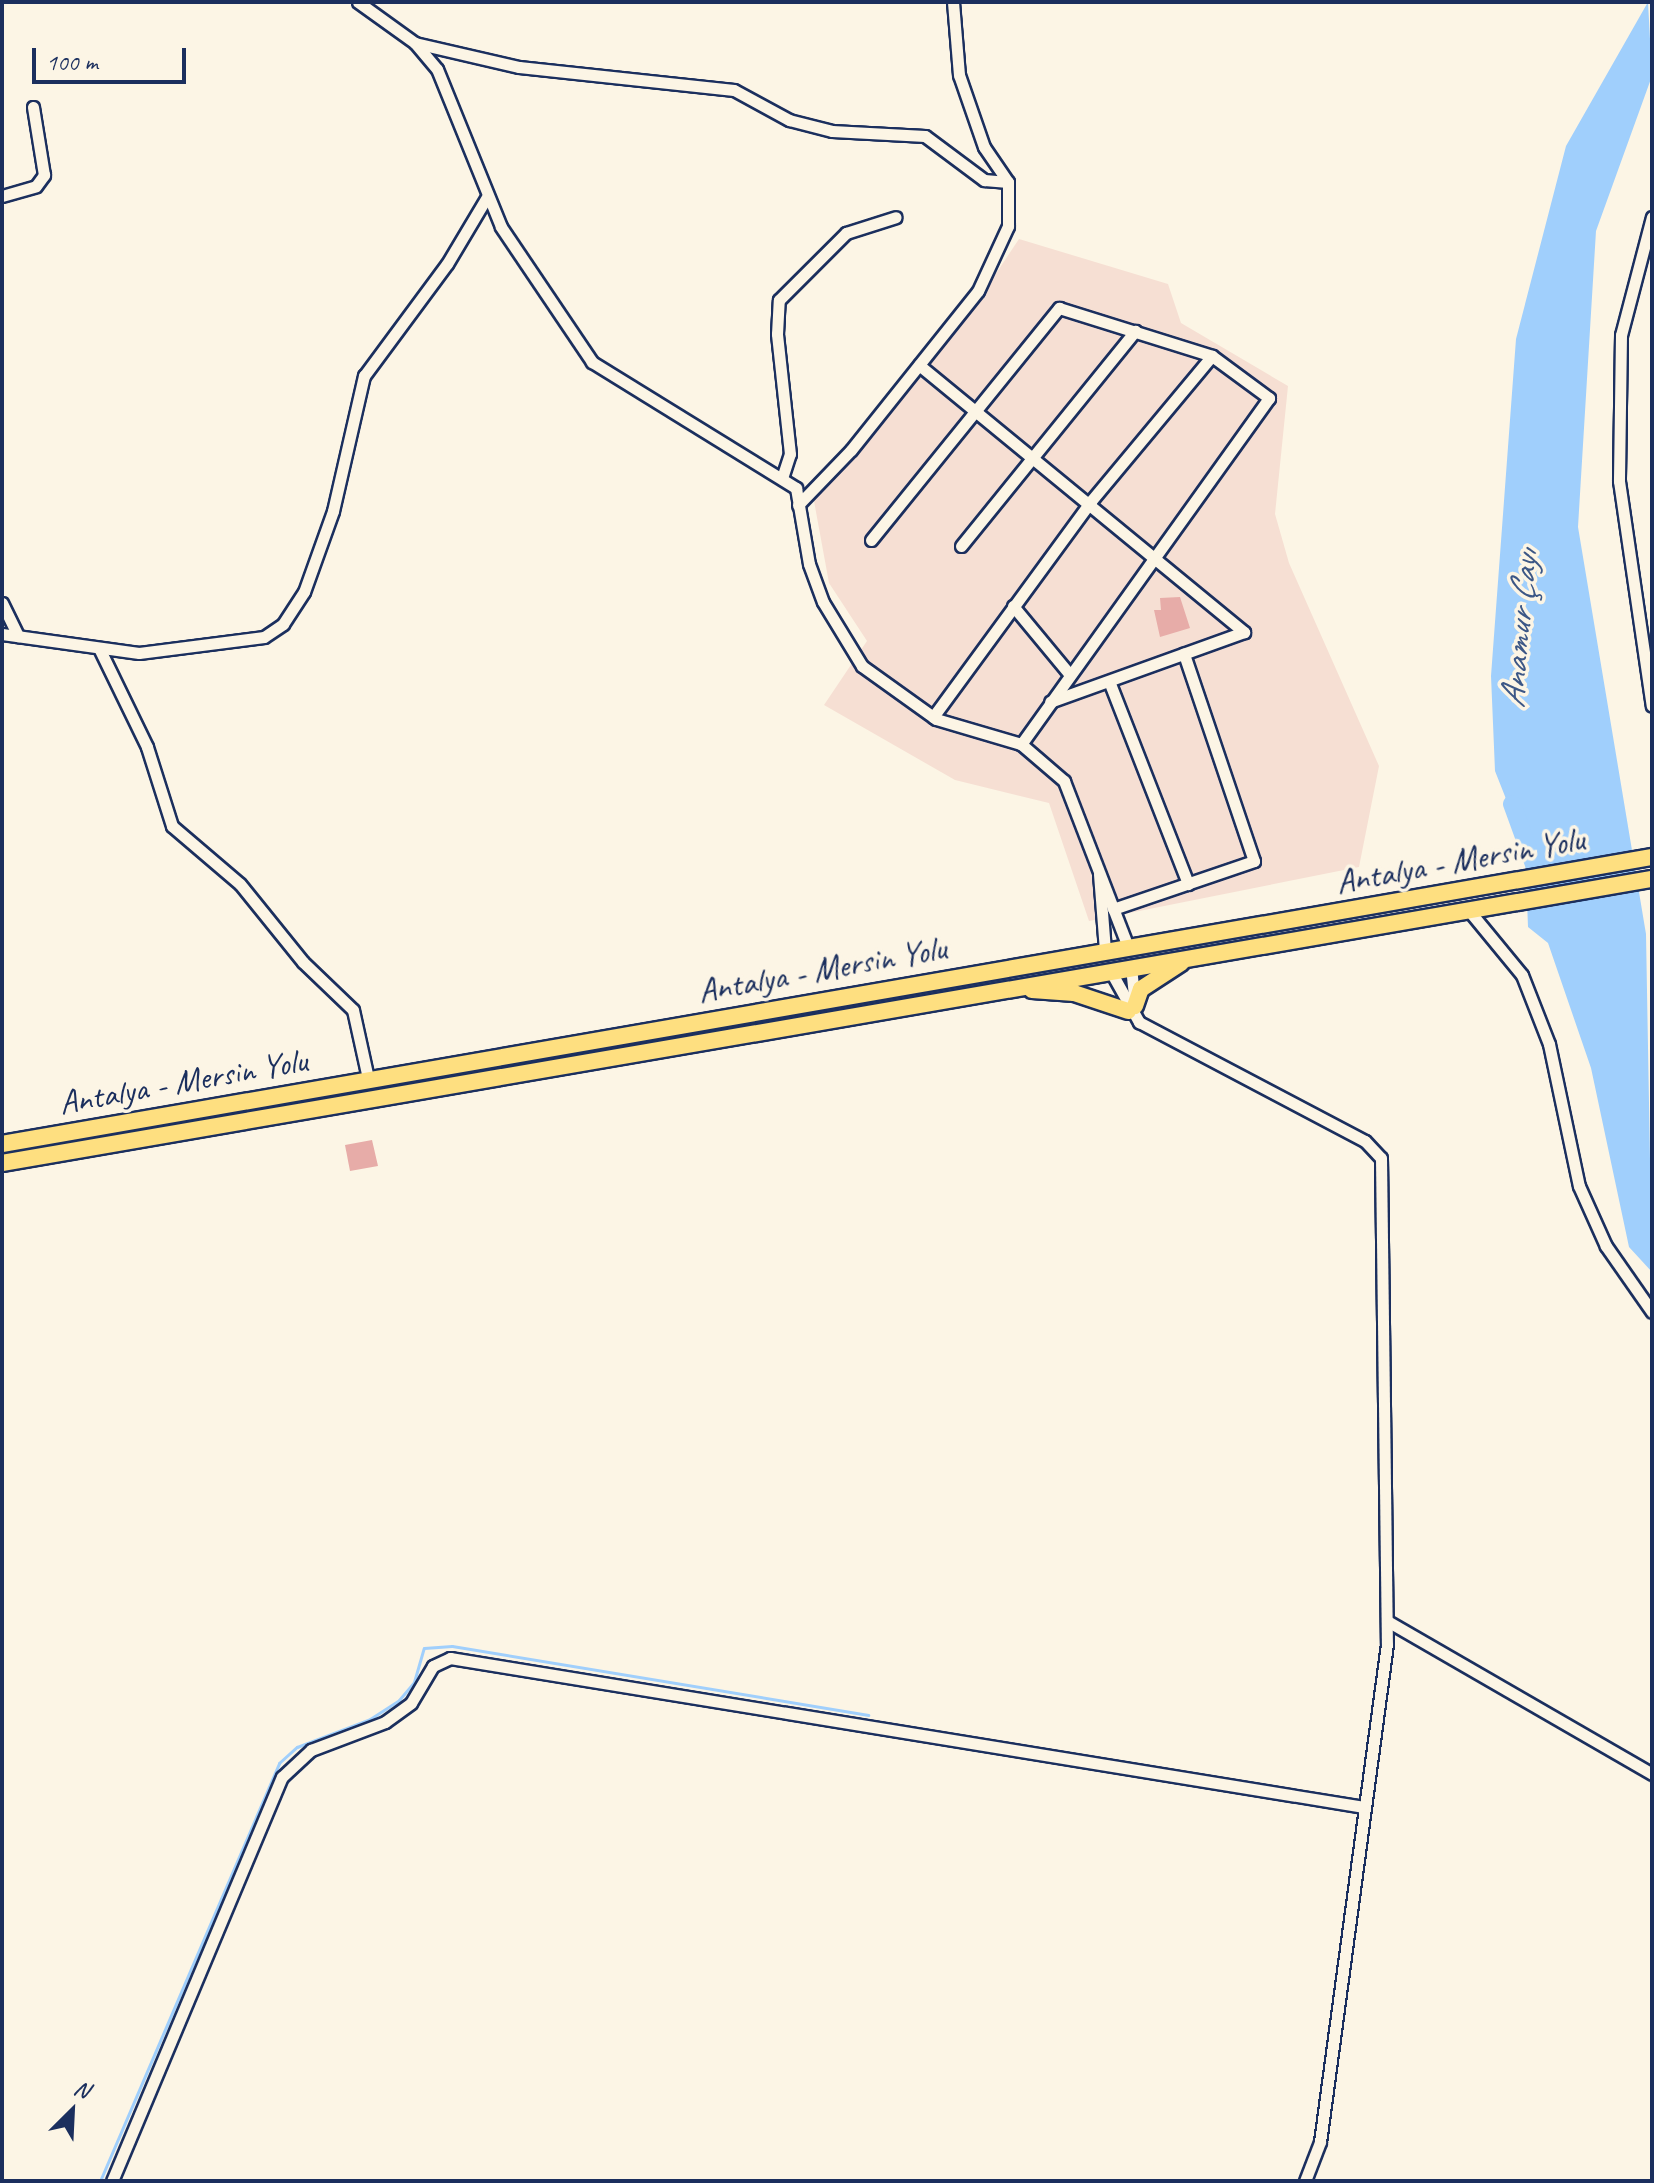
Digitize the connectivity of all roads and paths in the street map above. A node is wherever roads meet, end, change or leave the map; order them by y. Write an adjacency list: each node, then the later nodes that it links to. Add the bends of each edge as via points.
1 (358, 2): 3 (street)
2 (953, 2): 5 (street, via 959,75 984,147)
3 (415, 43): 5 (street, via 519,67 734,90 789,120 832,131 925,136 984,180); 7 (street, via 453,101)
4 (33, 107): 6 (street, via 44,175 36,186)
5 (1008, 182): 12 (street, via 1008,226 978,291)
6 (2, 196)
7 (487, 197): 15 (street, via 592,362); 25 (street, via 447,264 364,376 333,511 295,611 264,637 176,650)
8 (896, 217): 15 (street, via 846,233 779,300 777,334 790,454)
9 (1652, 217): 30 (street, via 1621,335 1619,481)
10 (1135, 331): 11 (street); 13 (street, via 1059,308); 14 (street)
11 (1212, 356): 16 (street); 20 (street, via 1269,398)
12 (919, 365): 13 (street); 17 (street)
13 (976, 410): 14 (street); 18 (street)
14 (1034, 456): 16 (street); 19 (street)
15 (783, 475): 17 (street, via 796,488)
16 (1091, 501): 20 (street); 22 (street)
17 (798, 505): 31 (street, via 809,564 837,628 862,666)
18 (871, 540)
19 (961, 546)
20 (1156, 558): 26 (street, via 1244,632); 27 (street)
21 (2, 603): 24 (street)
22 (1013, 606): 27 (street); 31 (street)
23 (2, 634): 24 (street)
24 (18, 636): 25 (street)
25 (100, 650): 46 (street, via 147,747 172,826 240,884 303,962 353,1010)
26 (1184, 654): 28 (street); 36 (street, via 1254,861)
27 (1070, 675): 29 (street)
28 (1109, 681): 29 (street); 36 (street)
29 (1050, 702): 32 (street)
30 (1652, 706)
31 (933, 717): 32 (street)
32 (1021, 744): 34 (street, via 1064,781)
33 (1652, 857): 39 (highway, Antalya - Mersin Yolu)
34 (1097, 865): 37 (street); 40 (street)
35 (1652, 879): 38 (highway, Antalya - Mersin Yolu)
36 (1188, 884): 37 (street)
37 (1113, 909): 39 (street)
38 (1478, 912): 41 (highway, Antalya - Mersin Yolu); 49 (street, via 1522,975 1549,1044 1579,1186 1606,1246)
39 (1128, 947): 40 (highway, Antalya - Mersin Yolu); 42 (highway)
40 (1105, 951): 43 (highway); 46 (highway, Antalya - Mersin Yolu)
41 (1191, 957): 42 (highway, Antalya - Mersin Yolu); 45 (highway, via 1149,981)
42 (1131, 967): 43 (highway, Antalya - Mersin Yolu); 45 (street)
43 (1110, 970): 44 (highway, Antalya - Mersin Yolu); 45 (street)
44 (1003, 987): 45 (highway, via 1074,993); 48 (highway, Antalya - Mersin Yolu)
45 (1134, 1013): 50 (street, via 1365,1141 1381,1158)
46 (368, 1078): 47 (highway, Antalya - Mersin Yolu)
47 (2, 1144)
48 (2, 1163)
49 (1652, 1312)
50 (1389, 1622): 51 (street); 52 (street)
51 (1652, 1774)
52 (1364, 1807): 53 (street, via 450,1658 433,1666 411,1703 385,1722 311,1750 282,1777); 54 (street, via 1320,2142)
53 (112, 2181)
54 (1305, 2181)

